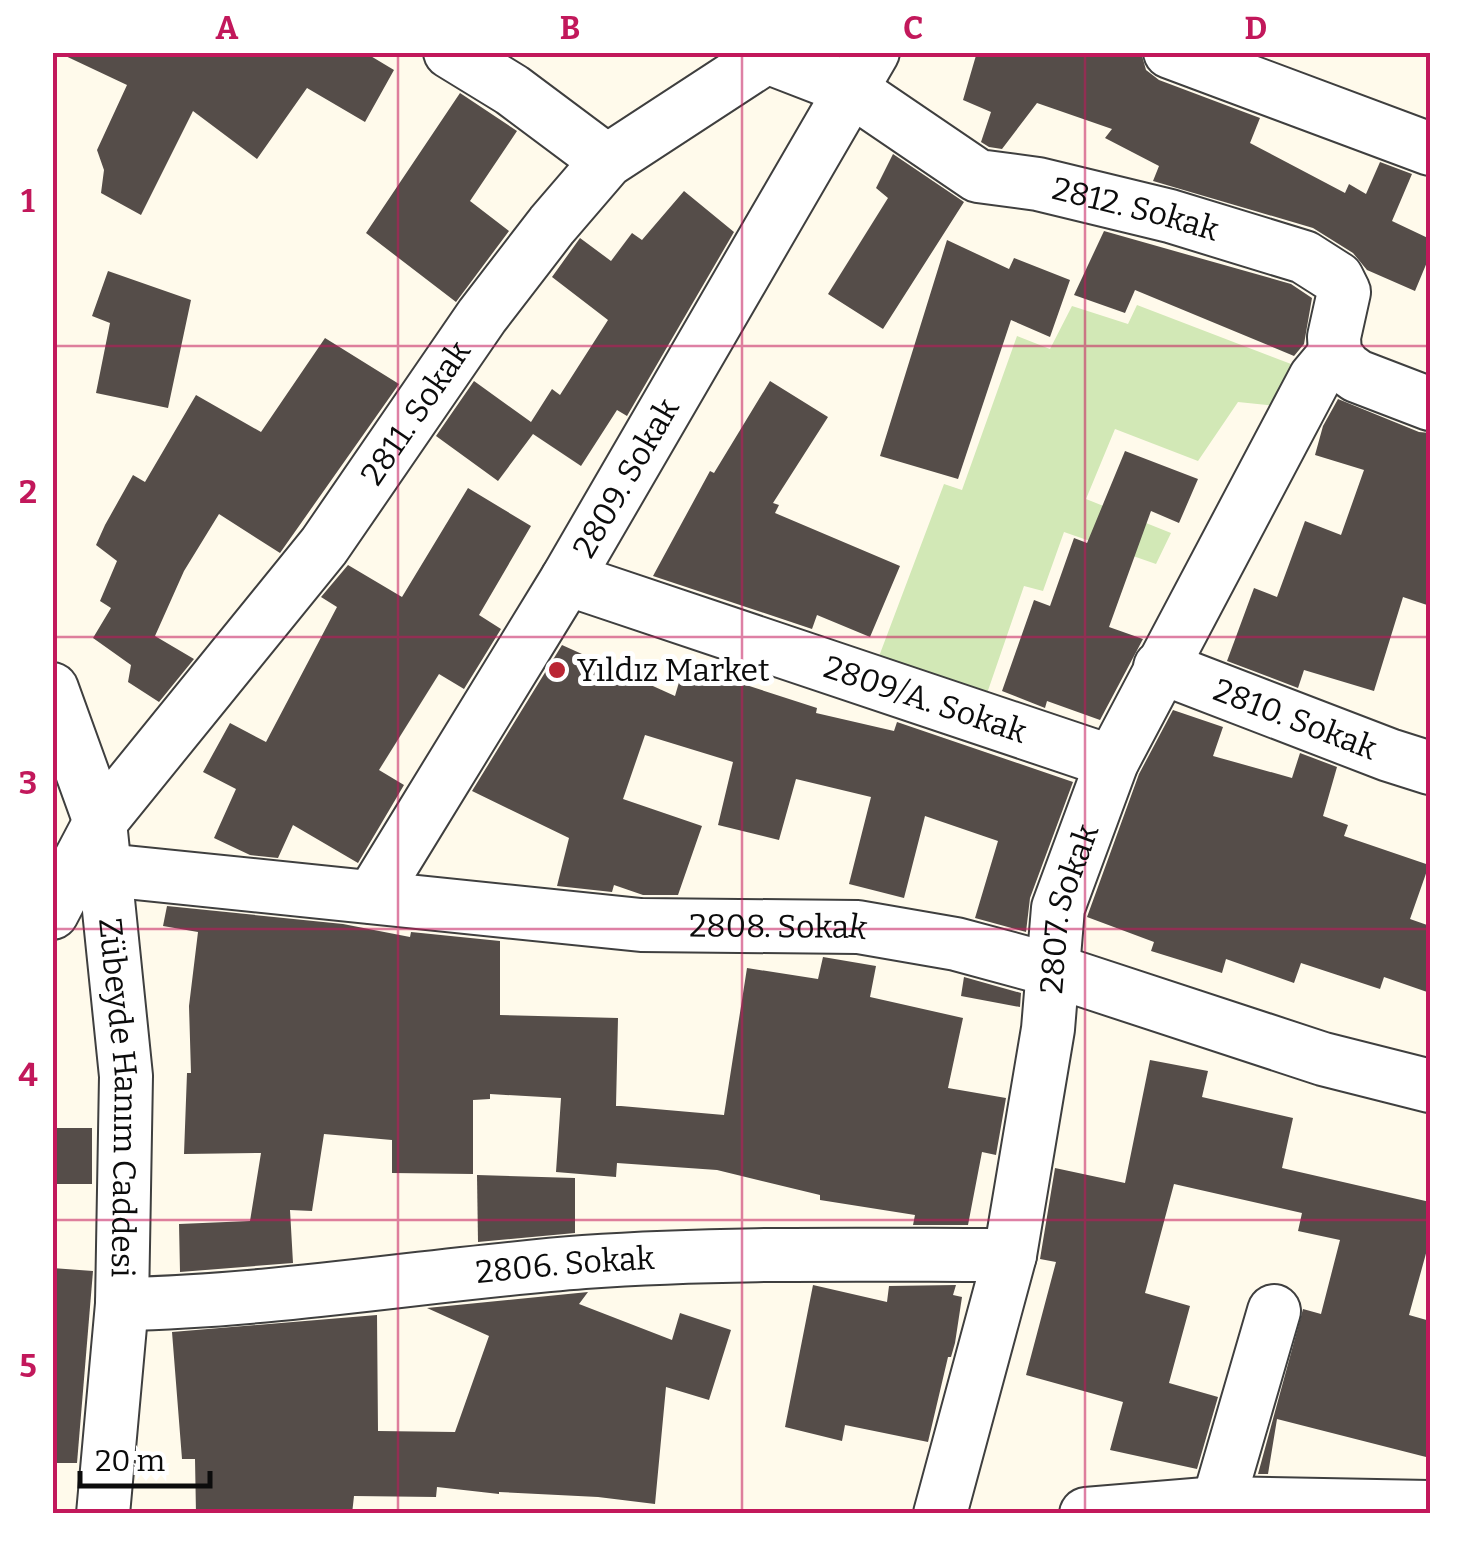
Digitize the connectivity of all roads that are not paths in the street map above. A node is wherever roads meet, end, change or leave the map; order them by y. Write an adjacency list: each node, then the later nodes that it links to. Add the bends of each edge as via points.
1 (450, 52): 6 (street)
2 (1170, 52): 5 (street)
3 (771, 55): 4 (street, 2812. Sokak); 6 (street, 2811. Sokak)
4 (861, 71): 7 (street, 2812. Sokak, via 978,176 1151,212 1304,257 1336,278 1344,292); 9 (street, 2809. Sokak)
5 (1430, 148)
6 (607, 161): 14 (street, 2811. Sokak, via 482,316 324,546)
7 (1335, 354): 8 (street, via 1357,376); 10 (street, 2807. Sokak, via 1315,378)
8 (1430, 404)
9 (567, 579): 12 (street, 2809/A. Sokak); 15 (street, 2809. Sokak)
10 (1160, 667): 12 (street, 2807. Sokak); 13 (street, 2810. Sokak)
11 (52, 690): 14 (street, Zübeyde Hanım Caddesi)
12 (1112, 762): 17 (street, 2807. Sokak, via 1058,908)
13 (1430, 768)
14 (103, 846): 15 (street, 2808. Sokak); 16 (street, 2811. Sokak); 20 (street, Zübeyde Hanım Caddesi, via 126,1076)
15 (372, 898): 17 (street, 2808. Sokak, via 641,924 858,927)
16 (52, 914)
17 (1052, 970): 18 (street, 2808. Sokak, via 1324,1059); 19 (street, 2807. Sokak)
18 (1430, 1086)
19 (1010, 1255): 20 (street, 2806. Sokak, via 752,1254 583,1262 308,1294); 26 (street, 2807. Sokak)
20 (122, 1304): 25 (street, Zübeyde Hanım Caddesi)
21 (1274, 1312): 22 (street)
22 (1218, 1502): 23 (street); 24 (street)
23 (1430, 1507)
24 (1107, 1513): 27 (street)
25 (103, 1514)
26 (940, 1514)
27 (1086, 1514)

